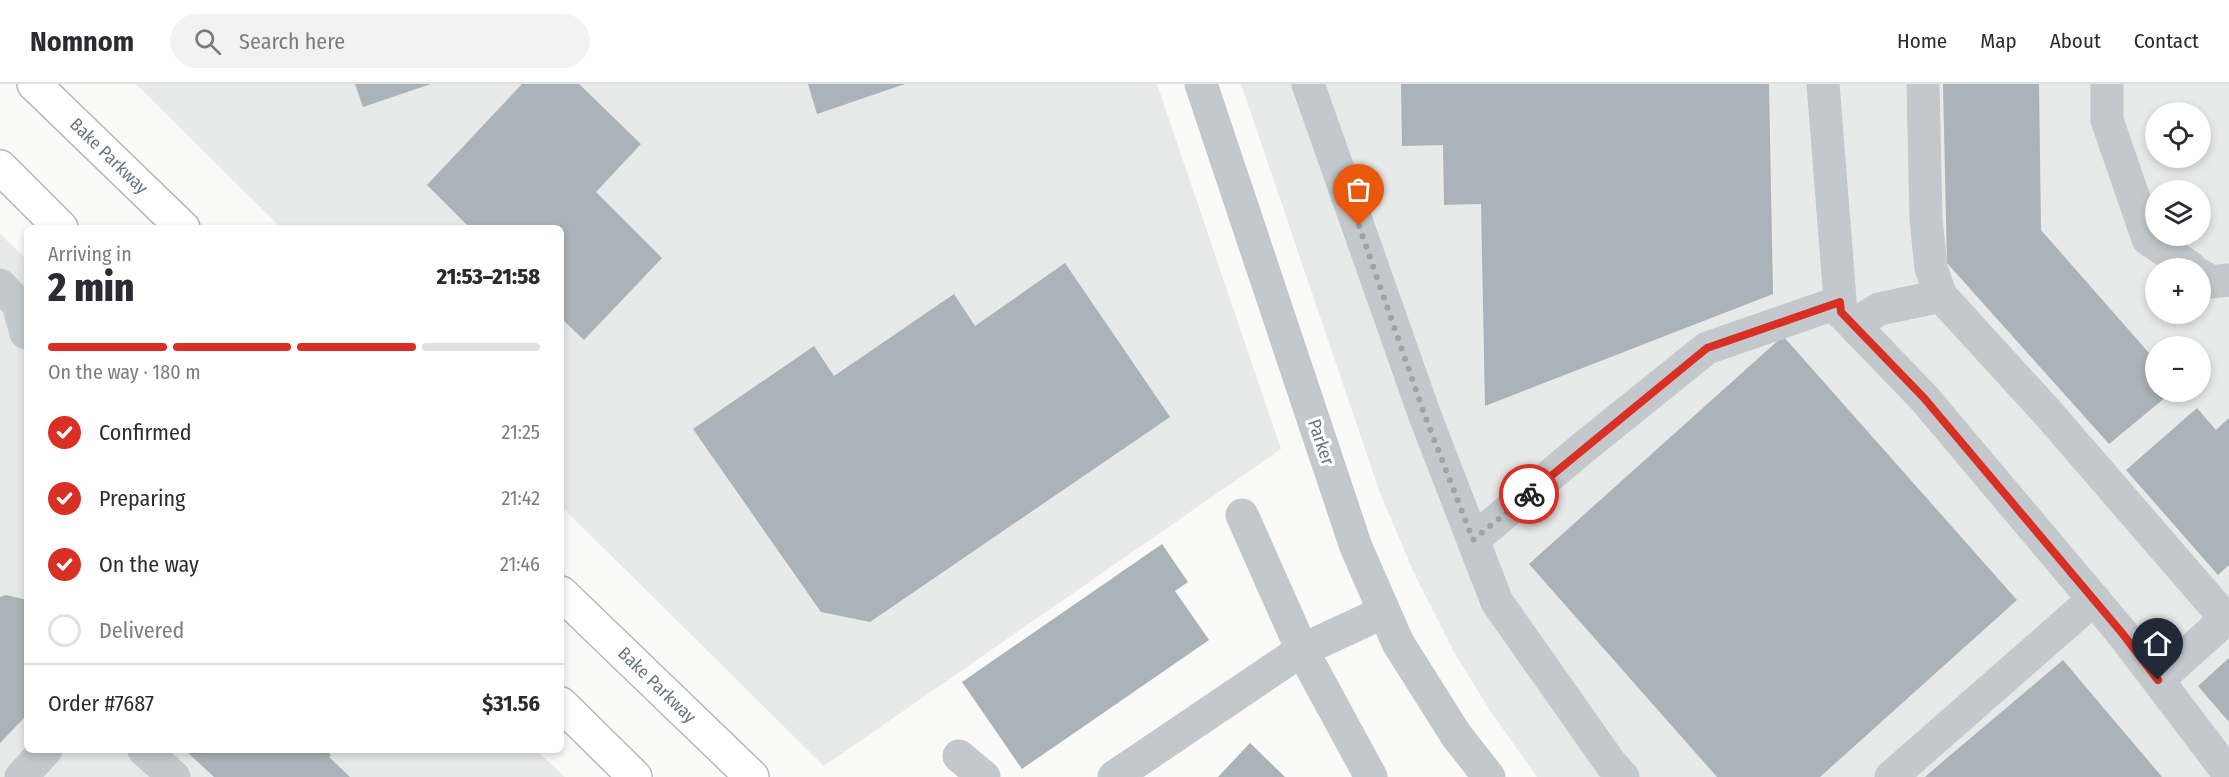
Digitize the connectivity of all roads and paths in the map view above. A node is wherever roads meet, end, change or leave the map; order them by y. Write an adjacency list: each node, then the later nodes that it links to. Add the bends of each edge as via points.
1 (34, 84): 9 (main road, Bake Parkway)
2 (1201, 84): 21 (street, Parker, via 1356,547)
3 (1308, 84): 18 (street)
4 (1823, 84): 15 (street)
5 (1923, 84): 14 (street, via 1926,219 1931,268)
6 (2107, 84): 10 (street, via 2107,120 2148,239)
7 (0, 167): 8 (main road)
8 (58, 225)
9 (180, 225)
10 (2176, 258)
11 (2229, 280): 12 (street)
12 (2211, 282)
13 (0, 285): 16 (street, via 18,304)
14 (1941, 296): 15 (street); 22 (street)
15 (1847, 314): 18 (street, via 1707,348); 20 (street, via 1924,398)
16 (24, 326)
17 (1242, 514): 23 (street)
18 (1473, 540): 38 (street, via 1497,603)
19 (564, 596): 33 (main road, Bake Parkway)
20 (2094, 600): 24 (street); 39 (street)
21 (1384, 612): 23 (street); 37 (street, Parker, via 1398,643 1445,717)
22 (2227, 617): 24 (street)
23 (1302, 650): 35 (street); 36 (street)
24 (2158, 680): 29 (street)
25 (564, 707): 32 (main road)
26 (43, 753): 30 (street)
27 (147, 753): 31 (street)
28 (959, 756): 34 (street)
29 (2229, 774)
30 (21, 777)
31 (174, 777)
32 (634, 777)
33 (752, 777)
34 (984, 777)
35 (1114, 777)
36 (1371, 777)
37 (1489, 777)
38 (1623, 777)
39 (1891, 777)

